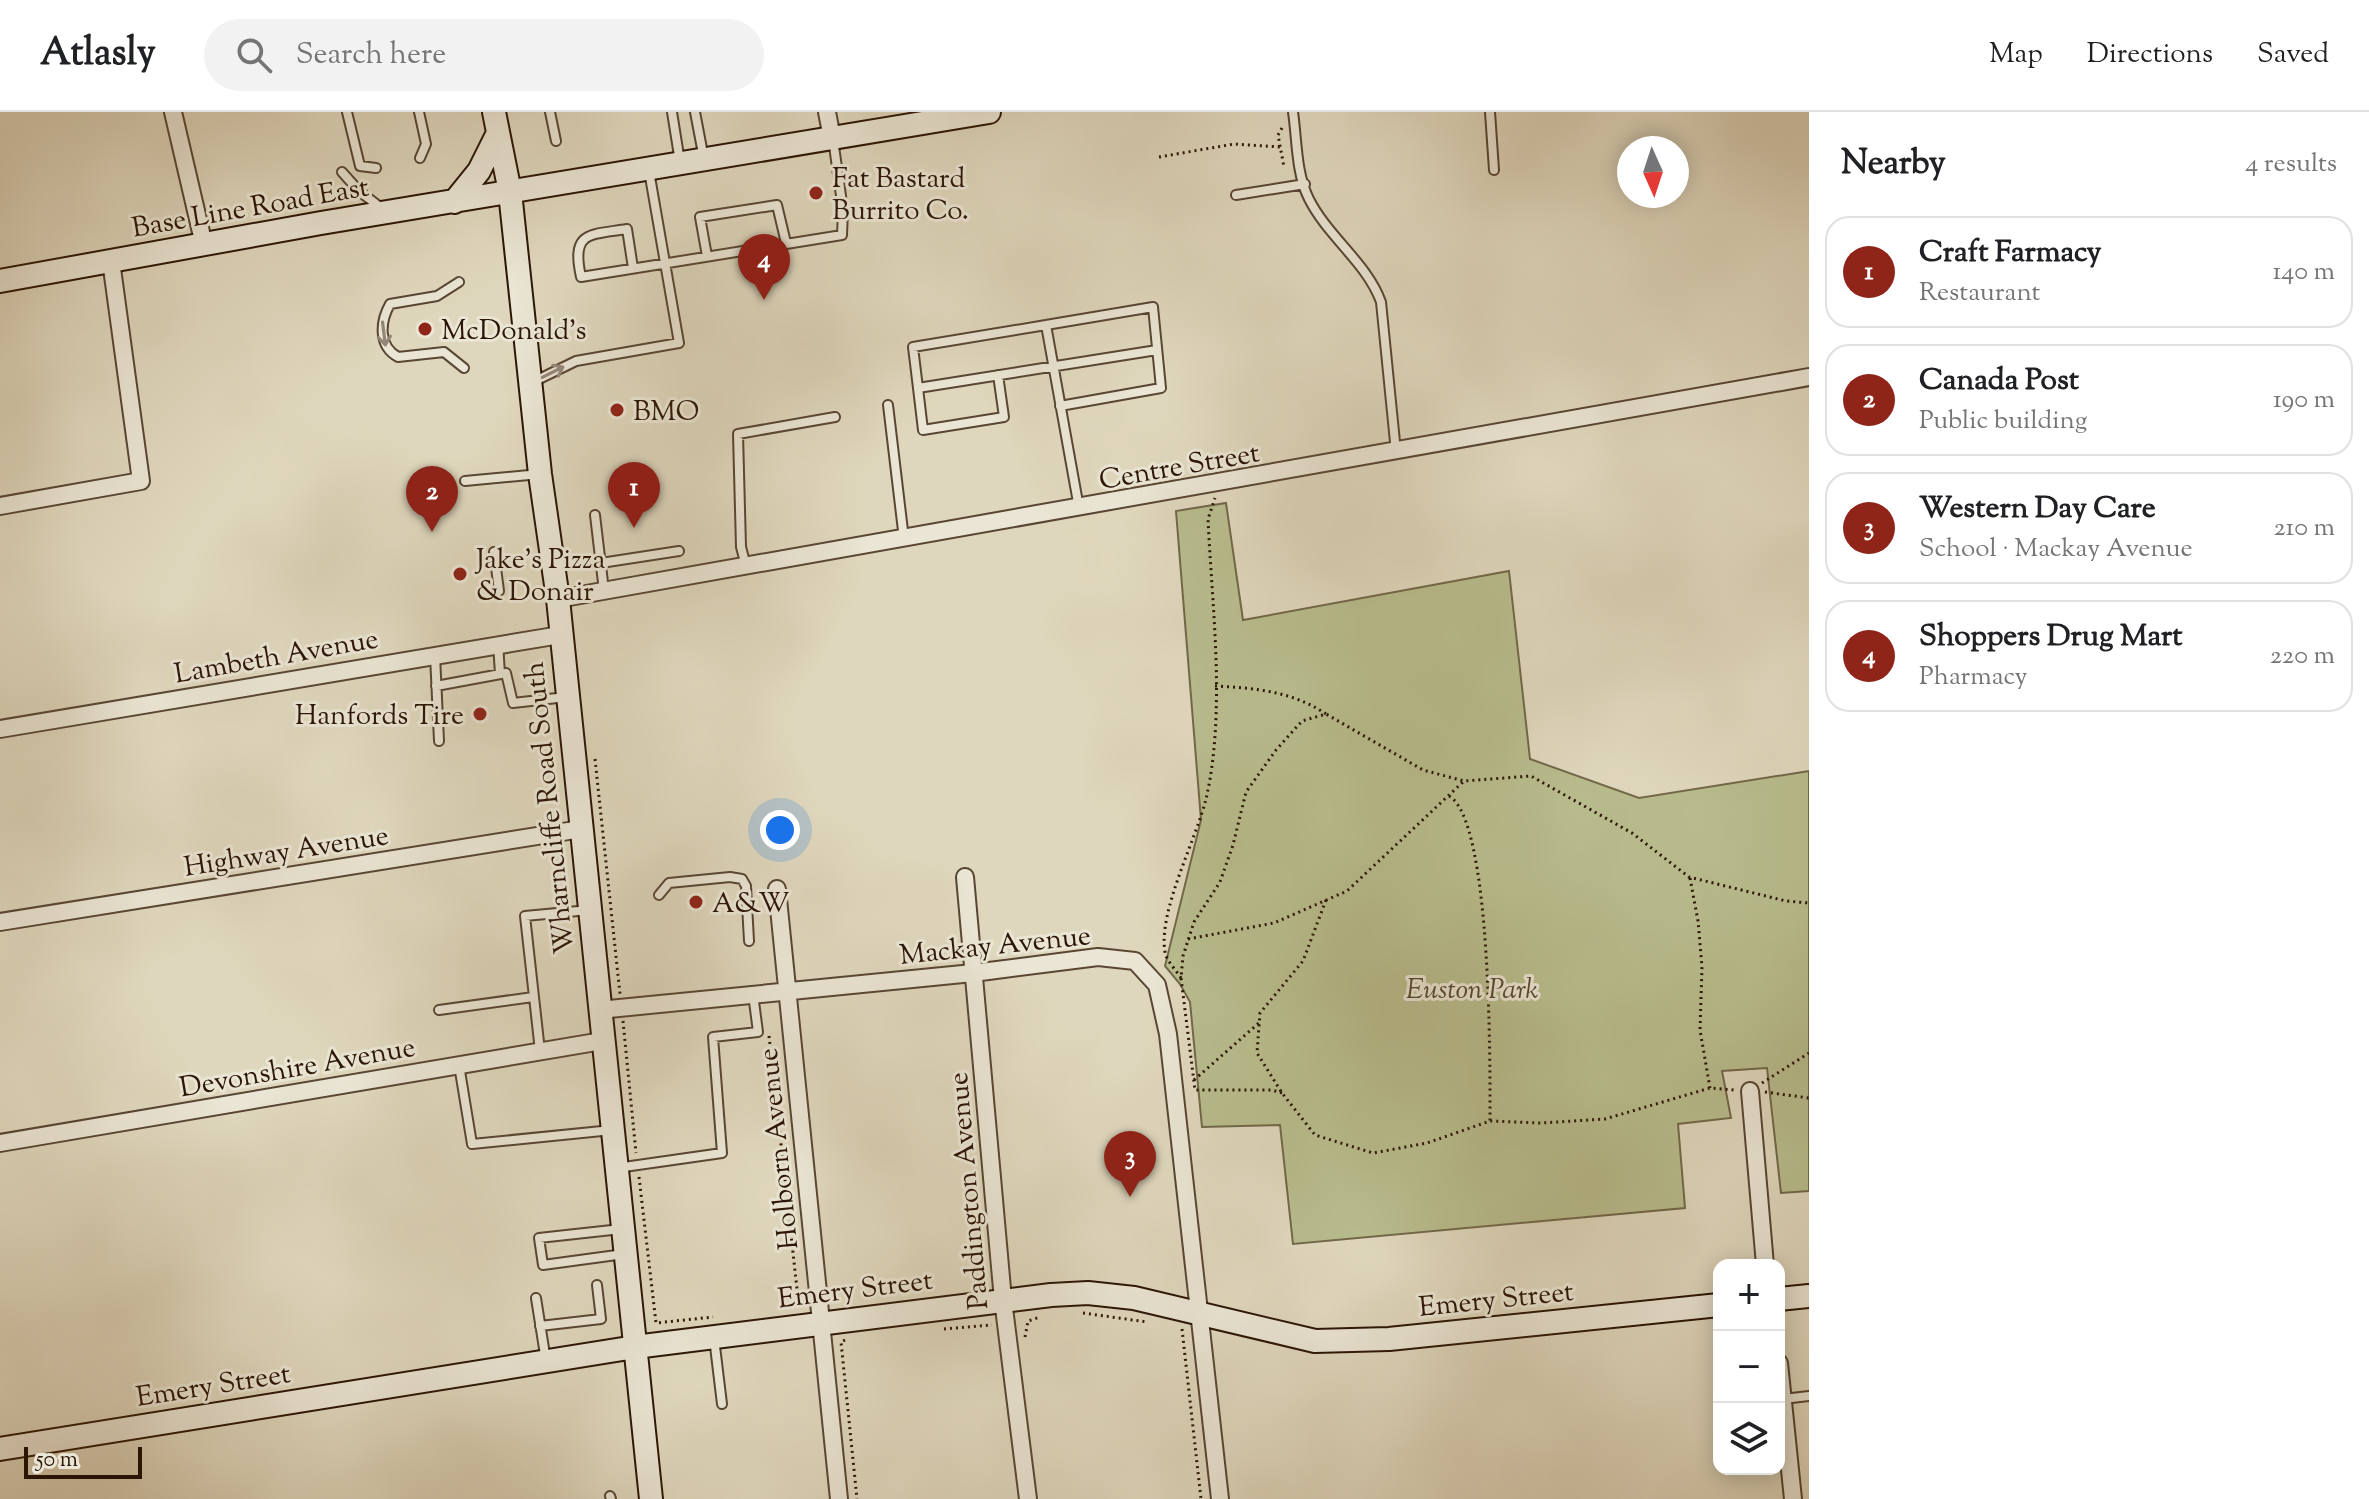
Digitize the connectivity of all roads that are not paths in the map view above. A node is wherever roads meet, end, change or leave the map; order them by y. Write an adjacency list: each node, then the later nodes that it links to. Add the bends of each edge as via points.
1 (173, 112): 28 (street)
2 (347, 112): 18 (lane, via 360,166)
3 (419, 112): 15 (lane, via 426,144)
4 (550, 112): 14 (lane)
5 (672, 112): 17 (lane)
6 (695, 112): 16 (lane)
7 (827, 112): 13 (street)
8 (989, 112): 11 (street, Base Line Road East)
9 (1293, 112): 22 (lane)
10 (1490, 112): 20 (lane)
11 (940, 117): 13 (street, Base Line Road East)
12 (496, 123): 23 (street, Wharncliffe Road South); 25 (street, via 479,171)
13 (832, 138): 16 (street, Base Line Road East); 27 (lane, via 842,235)
14 (556, 141)
15 (420, 158)
16 (705, 160): 17 (street, Base Line Road East)
17 (680, 164): 19 (street, Base Line Road East)
18 (376, 168)
19 (649, 170): 23 (street, Base Line Road East); 31 (lane)
20 (1494, 170)
21 (342, 172): 26 (lane)
22 (1305, 184): 24 (lane); 46 (lane, via 1308,198 1375,284)
23 (510, 192): 25 (street, Base Line Road East); 41 (street, Wharncliffe Road South)
24 (1236, 195)
25 (454, 202): 26 (street, Base Line Road East)
26 (388, 212): 28 (street, Base Line Road East)
27 (786, 243): 29 (lane); 29 (lane, via 777,205 716,214 700,217)
28 (204, 245): 30 (street, Base Line Road East)
29 (707, 256): 31 (lane)
30 (111, 261): 33 (street, Base Line Road East); 49 (street, via 141,481)
31 (665, 263): 32 (lane); 41 (lane, one-way to 31, via 576,361 679,343)
32 (633, 268): 32 (lane, via 581,277 579,241 585,235 627,229)
33 (0, 281)
34 (459, 282): 38 (lane, one-way to 38, via 437,296 390,304 383,330 386,349 398,357 444,352)
35 (1046, 325): 36 (lane, via 1153,307); 37 (lane); 42 (lane, via 913,347)
36 (1157, 350): 37 (lane); 44 (lane, via 1161,388)
37 (1053, 367): 39 (lane); 44 (lane)
38 (464, 368)
39 (998, 375): 42 (lane); 42 (lane, via 1004,417 923,430)
40 (1809, 377): 46 (street, Centre Street)
41 (531, 384): 47 (street, Wharncliffe Road South)
42 (918, 388)
43 (888, 405): 52 (lane)
44 (1060, 406): 50 (lane)
45 (835, 417): 56 (lane, via 738,434)
46 (1396, 452): 50 (street, Centre Street)
47 (540, 474): 48 (lane); 59 (street, Wharncliffe Road South)
48 (465, 481)
49 (0, 506)
50 (1079, 509): 52 (street, Centre Street)
51 (595, 515): 55 (lane)
52 (904, 540): 56 (street, Centre Street)
53 (679, 551): 55 (lane)
54 (494, 552): 57 (lane)
55 (601, 563): 58 (lane)
56 (746, 567): 58 (street, Centre Street)
57 (499, 591)
58 (604, 591): 59 (street, Centre Street)
59 (558, 599): 60 (street, Wharncliffe Road South)
60 (560, 635): 61 (street, Lambeth Avenue); 65 (street, Wharncliffe Road South)
61 (498, 643): 62 (street, Lambeth Avenue); 63 (lane)
62 (435, 655): 64 (lane); 66 (street, Lambeth Avenue)
63 (500, 674): 64 (lane); 65 (lane, via 506,673 513,703)
64 (436, 686): 67 (lane)
65 (567, 697): 68 (street, Wharncliffe Road South)
66 (0, 729)
67 (439, 741)
68 (581, 829): 72 (street, Wharncliffe Road South); 73 (street, Highway Avenue)
69 (965, 877): 75 (street, Paddington Avenue)
70 (777, 889): 76 (street, Holborn Avenue)
71 (659, 895): 74 (lane, via 669,883 742,879)
72 (589, 910): 78 (lane, via 525,916); 79 (street, Wharncliffe Road South)
73 (0, 922)
74 (749, 941)
75 (973, 973): 76 (street, Mackay Avenue); 95 (street, Paddington Avenue); 97 (street, Mackay Avenue, via 1098,957 1135,961 1157,985 1168,1034)
76 (787, 991): 77 (street, Mackay Avenue); 98 (street, Holborn Avenue)
77 (753, 994): 79 (street, Mackay Avenue); 87 (lane, via 758,1032 713,1037 722,1153)
78 (533, 997): 80 (lane); 82 (lane)
79 (610, 1009): 81 (street, Wharncliffe Road South)
80 (439, 1010)
81 (602, 1041): 82 (street, Devonshire Avenue); 85 (street, Wharncliffe Road South)
82 (540, 1051): 83 (street, Devonshire Avenue)
83 (459, 1065): 85 (lane, via 472,1144); 86 (street, Devonshire Avenue)
84 (1750, 1091): 90 (street)
85 (612, 1130): 87 (street, Wharncliffe Road South)
86 (0, 1143)
87 (627, 1167): 88 (street, Wharncliffe Road South)
88 (623, 1229): 89 (street, Wharncliffe Road South); 89 (lane, via 539,1238 543,1265)
89 (625, 1254): 101 (street, Wharncliffe Road South)
90 (1764, 1259)
91 (597, 1285): 99 (lane, via 601,1319)
92 (1809, 1296): 94 (street)
93 (536, 1298): 99 (lane)
94 (1785, 1298)
95 (1003, 1300): 97 (street, Emery Street, via 1088,1293); 98 (street, Emery Street); 110 (street, Paddington Avenue)
96 (1713, 1306): 97 (street, Emery Street, via 1354,1341 1315,1341)
97 (1200, 1314): 111 (street, Mackay Avenue)
98 (821, 1323): 100 (street, Emery Street); 109 (street, Holborn Avenue)
99 (540, 1326): 102 (lane)
100 (713, 1327): 101 (street, Emery Street); 106 (lane)
101 (635, 1347): 102 (street, Emery Street); 108 (street, Wharncliffe Road South)
102 (546, 1362): 107 (street, Emery Street)
103 (1809, 1396): 104 (lane)
104 (1785, 1399)
105 (1783, 1403): 112 (street)
106 (722, 1404)
107 (0, 1449)
108 (651, 1499)
109 (839, 1499)
110 (1028, 1499)
111 (1220, 1499)
112 (1793, 1499)

